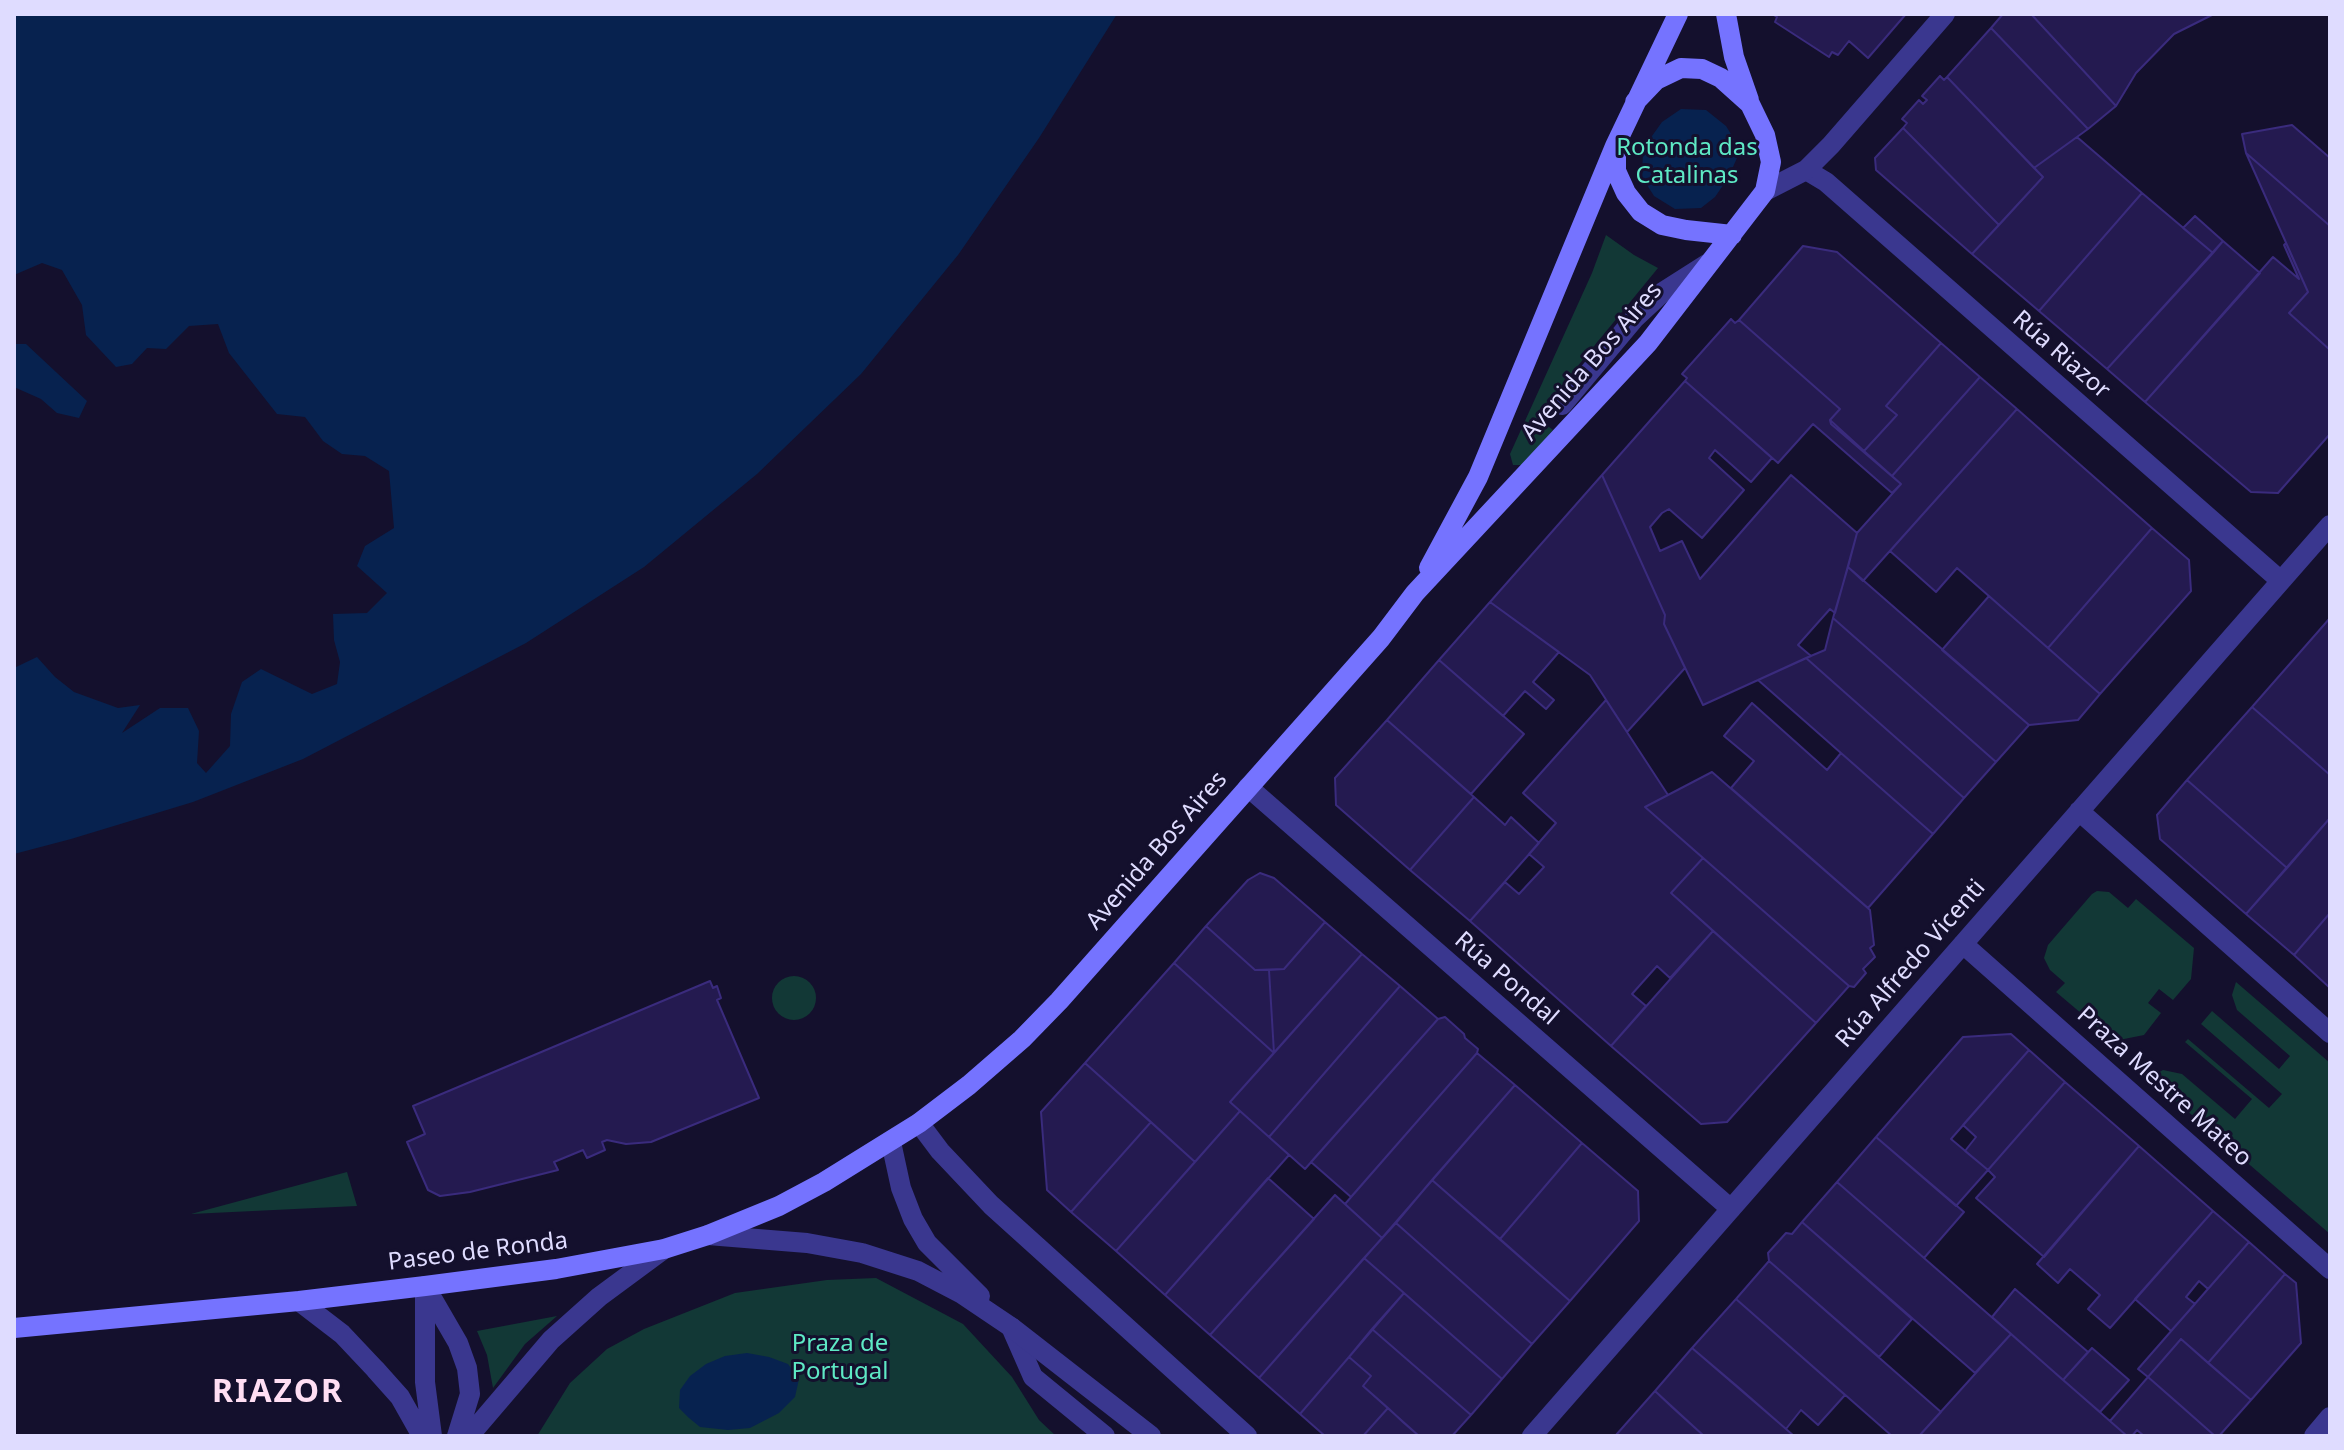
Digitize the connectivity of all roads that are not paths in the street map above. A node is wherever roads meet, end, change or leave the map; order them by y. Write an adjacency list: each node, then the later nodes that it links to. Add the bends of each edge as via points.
1 (1678, 14): 4 (main road)
2 (1726, 14): 5 (main road)
3 (1945, 14): 7 (street)
4 (1635, 102): 5 (main road, via 1656,80 1681,68 1702,69 1721,78); 6 (main road)
5 (1750, 104): 8 (main road, via 1771,162)
6 (1615, 146): 9 (main road, via 1616,171 1641,212 1662,225); 14 (main road, Avenida Bos Aires, via 1478,477)
7 (1806, 170): 8 (street); 13 (street, Rúa Riazor, via 1826,182)
8 (1765, 191): 9 (main road, Avenida Bos Aires)
9 (1732, 235): 10 (main road, Avenida Bos Aires)
10 (1712, 261): 11 (street, via 1663,292 1634,319); 14 (main road, Avenida Bos Aires, via 1648,343)
11 (1562, 405)
12 (2330, 525): 13 (street, Rúa Alfredo Vicenti)
13 (2281, 581): 16 (street, Rúa Alfredo Vicenti)
14 (1415, 593): 15 (main road, Avenida Bos Aires)
15 (1248, 787): 19 (main road, Avenida Bos Aires, via 1050,1011); 21 (street, Rúa Pondal)
16 (2079, 811): 17 (street, Rúa Alfredo Vicenti); 18 (street)
17 (1963, 944): 21 (street, Rúa Alfredo Vicenti); 24 (street, Praza Mestre Mateo)
18 (2330, 1033)
19 (919, 1123): 20 (main road, Paseo de Ronda); 36 (street, via 991,1205)
20 (891, 1142): 22 (main road, Paseo de Ronda, via 779,1206); 27 (street, via 901,1188 927,1243)
21 (1731, 1209): 37 (street, Rúa Alfredo Vicenti)
22 (708, 1235): 23 (main road, Paseo de Ronda); 27 (street, via 807,1243 897,1262 962,1294)
23 (664, 1249): 25 (main road, Paseo de Ronda); 33 (street, via 551,1340)
24 (2330, 1269)
25 (425, 1286): 26 (main road, Paseo de Ronda); 31 (street, via 425,1382); 32 (street, via 467,1368 470,1394)
26 (299, 1301): 28 (main road, Paseo de Ronda); 30 (street, via 342,1334 375,1369 400,1397)
27 (1011, 1327): 34 (street, via 1033,1377); 35 (street)
28 (14, 1328)
29 (2330, 1417): 38 (street)
30 (422, 1436)
31 (432, 1436)
32 (457, 1436)
33 (469, 1436)
34 (1105, 1436)
35 (1151, 1436)
36 (1247, 1436)
37 (1532, 1436)
38 (2314, 1436)

